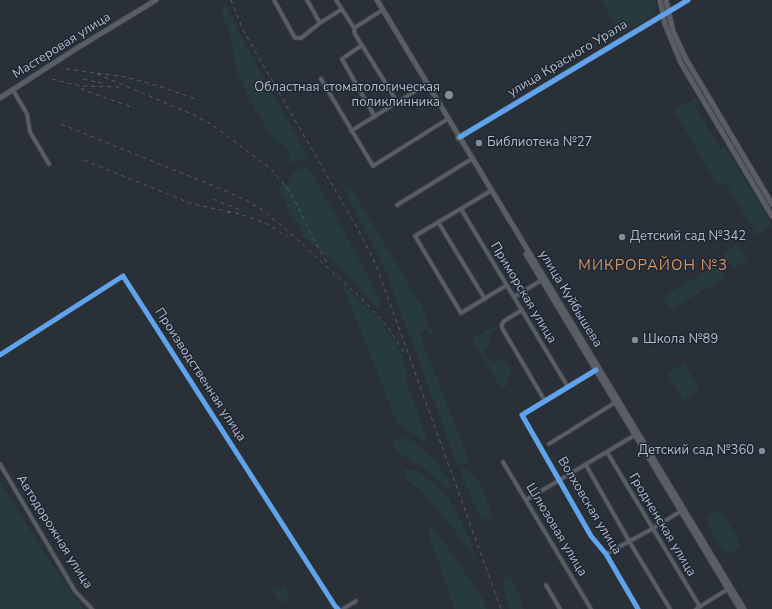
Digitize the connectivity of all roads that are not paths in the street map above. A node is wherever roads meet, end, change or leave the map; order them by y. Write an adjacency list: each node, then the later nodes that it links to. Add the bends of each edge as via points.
1 (156, 0): 19 (main road, Мастеровая улица)
2 (274, 0): 14 (street, via 295,38 301,38)
3 (307, 0): 14 (street)
4 (336, 0): 10 (street)
5 (374, 0): 11 (main road, улица Куйбышева)
6 (378, 0): 11 (main road, улица Куйбышева)
7 (660, 0): 13 (main road)
8 (666, 0): 12 (main road)
9 (688, 0): 12 (street, улица Красного Урала)
10 (342, 9): 14 (street); 15 (street)
11 (382, 11): 15 (street); 18 (main road, улица Куйбышева)
12 (668, 12): 13 (main road, улица Красного Урала); 29 (main road, via 673,31 686,59)
13 (663, 16): 25 (main road, улица Красного Урала); 32 (main road, via 681,63)
14 (320, 23)
15 (354, 28): 16 (street)
16 (362, 45): 21 (street); 22 (street, via 342,59)
17 (321, 79): 24 (street)
18 (426, 85): 21 (street); 23 (main road, улица Куйбышева); 25 (main road, улица Куйбышева)
19 (13, 90): 20 (main road, Мастеровая улица); 27 (street, via 27,114 30,132)
20 (0, 98)
21 (398, 103): 22 (street)
22 (375, 117): 24 (street)
23 (446, 120): 24 (street, via 373,166); 25 (main road, улица Куйбышева)
24 (352, 131)
25 (458, 138): 26 (main road, улица Куйбышева); 28 (main road, улица Куйбышева)
26 (470, 160): 28 (main road, улица Куйбышева); 30 (street)
27 (49, 164)
28 (490, 191): 31 (street); 34 (main road, улица Куйбышева)
29 (772, 204)
30 (397, 205)
31 (461, 209): 33 (street); 35 (street, Приморская улица)
32 (772, 215)
33 (438, 222): 37 (street); 37 (street, via 415,236 462,314)
34 (543, 279): 36 (street); 40 (main road, улица Куйбышева)
35 (507, 285): 36 (street, Приморская улица); 37 (street)
36 (514, 297): 38 (street, Приморская улица)
37 (485, 299)
38 (522, 310): 41 (street, Приморская улица); 42 (street, via 504,322 502,328)
39 (0, 355): 61 (street, Производственная улица, via 123,276)
40 (598, 369): 41 (street); 43 (main road, улица Куйбышева)
41 (568, 387): 42 (street)
42 (545, 401): 50 (street, Волховская улица, via 522,415)
43 (617, 402): 44 (main road, улица Куйбышева); 45 (street)
44 (637, 434): 46 (street); 52 (main road, улица Куйбышева)
45 (549, 444)
46 (607, 452): 49 (street); 53 (street, Гродненская улица)
47 (503, 462): 51 (street, Шлюзовая улица)
48 (0, 464): 60 (street, Автодорожная улица, via 76,591)
49 (586, 465): 50 (street); 54 (street)
50 (560, 481): 51 (street); 55 (street, Волховская улица, via 591,536)
51 (526, 500): 64 (street, Шлюзовая улица)
52 (682, 510): 53 (street); 57 (main road, улица Куйбышева)
53 (652, 529): 54 (street); 59 (street, Гродненская улица)
54 (629, 541): 55 (street); 66 (street)
55 (606, 554): 65 (street, Волховская улица)
56 (546, 585): 63 (street)
57 (730, 588): 59 (street); 68 (main road, улица Куйбышева); 69 (main road, улица Куйбышева)
58 (356, 601): 62 (street)
59 (700, 607): 67 (street)
60 (92, 609)
61 (338, 609)
62 (343, 609)
63 (560, 609)
64 (591, 609)
65 (638, 609)
66 (670, 609)
67 (696, 609)
68 (740, 609)
69 (744, 609)

